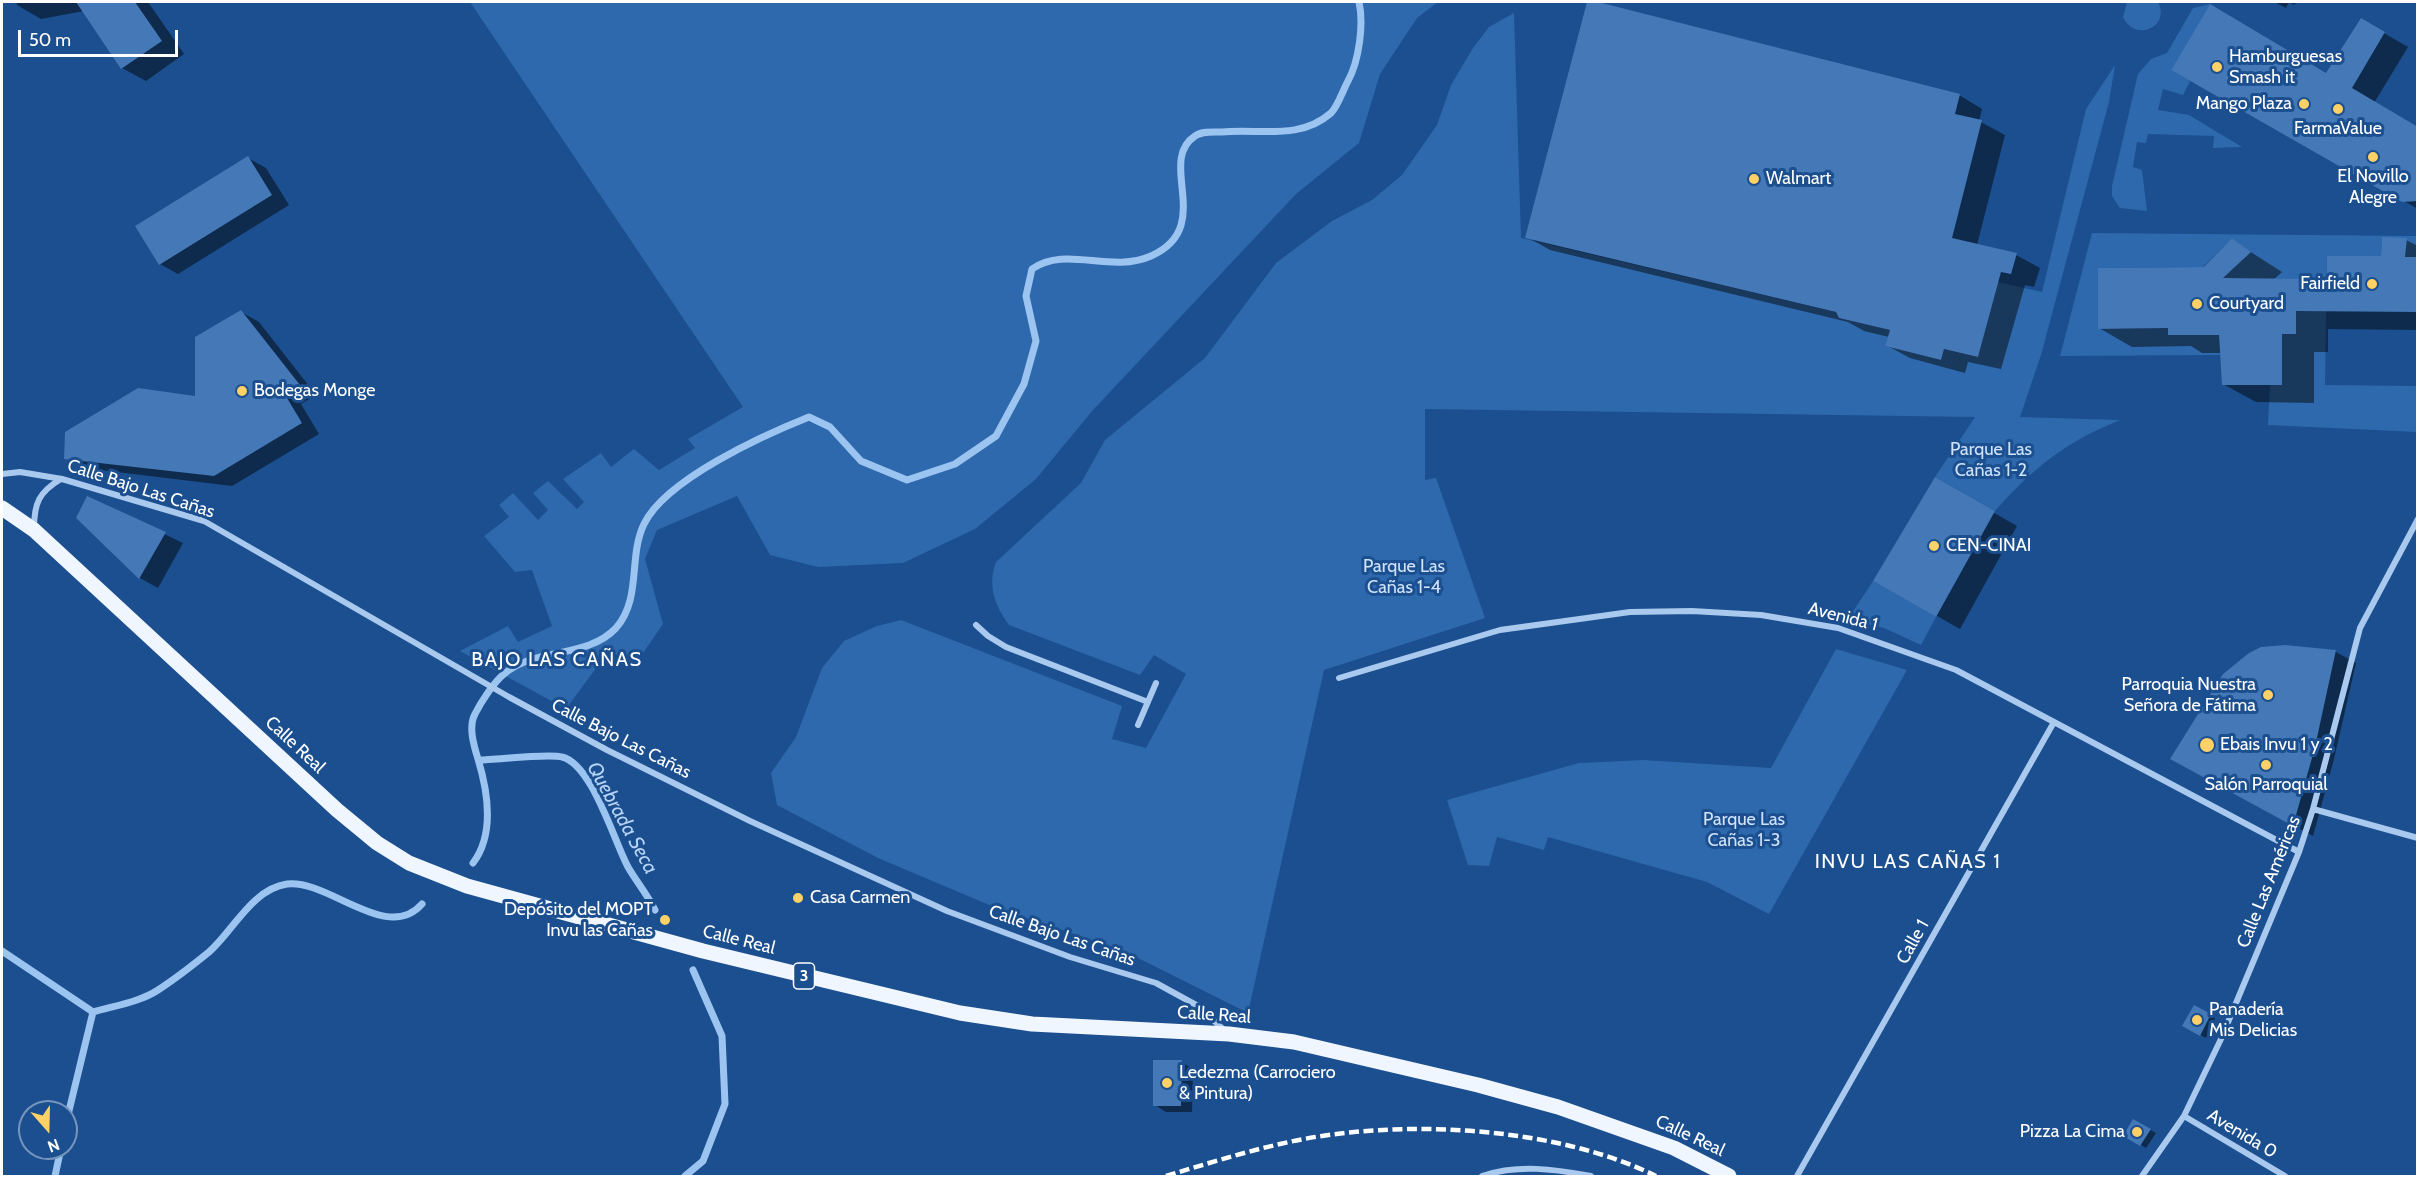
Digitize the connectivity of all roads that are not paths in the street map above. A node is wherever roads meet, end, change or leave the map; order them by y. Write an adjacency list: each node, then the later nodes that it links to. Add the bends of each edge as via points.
1 (2, 474): 2 (street, Calle Bajo Las Cañas, via 20,472)
2 (62, 478): 5 (street, via 38,498); 15 (street, Calle Bajo Las Cañas, via 204,521 608,750 750,821 947,911 1070,957 1156,983 1198,1006)
3 (2, 508): 5 (main road, Calle Real / 3)
4 (2418, 519): 12 (street, Calle Las Américas, via 2360,628)
5 (34, 530): 15 (main road, Calle Real / 3, via 337,810 377,843 409,862 467,886 633,933 960,1013 1032,1024)
6 (976, 624): 9 (street, via 1006,647)
7 (1339, 678): 10 (street, Avenida 1, via 1500,630 1630,612 1692,610 1761,615 1838,628 1956,670)
8 (1156, 683): 9 (street)
9 (1148, 702): 11 (street)
10 (2054, 722): 14 (street, Avenida 1); 20 (street, Calle 1)
11 (1138, 725)
12 (2313, 809): 13 (street); 14 (street, Calle Las Américas)
13 (2418, 838)
14 (2299, 852): 16 (street, Calle Las Américas, via 2222,1040)
15 (1229, 1034): 19 (main road, Calle Real / 3, via 1294,1042 1546,1104 1674,1148)
16 (2184, 1116): 21 (street, Calle Las Américas); 22 (street, Avenida 0)
17 (1482, 1176): 18 (street, via 1524,1168)
18 (1591, 1176)
19 (1729, 1176)
20 (1797, 1176)
21 (2142, 1176)
22 (2285, 1176)

